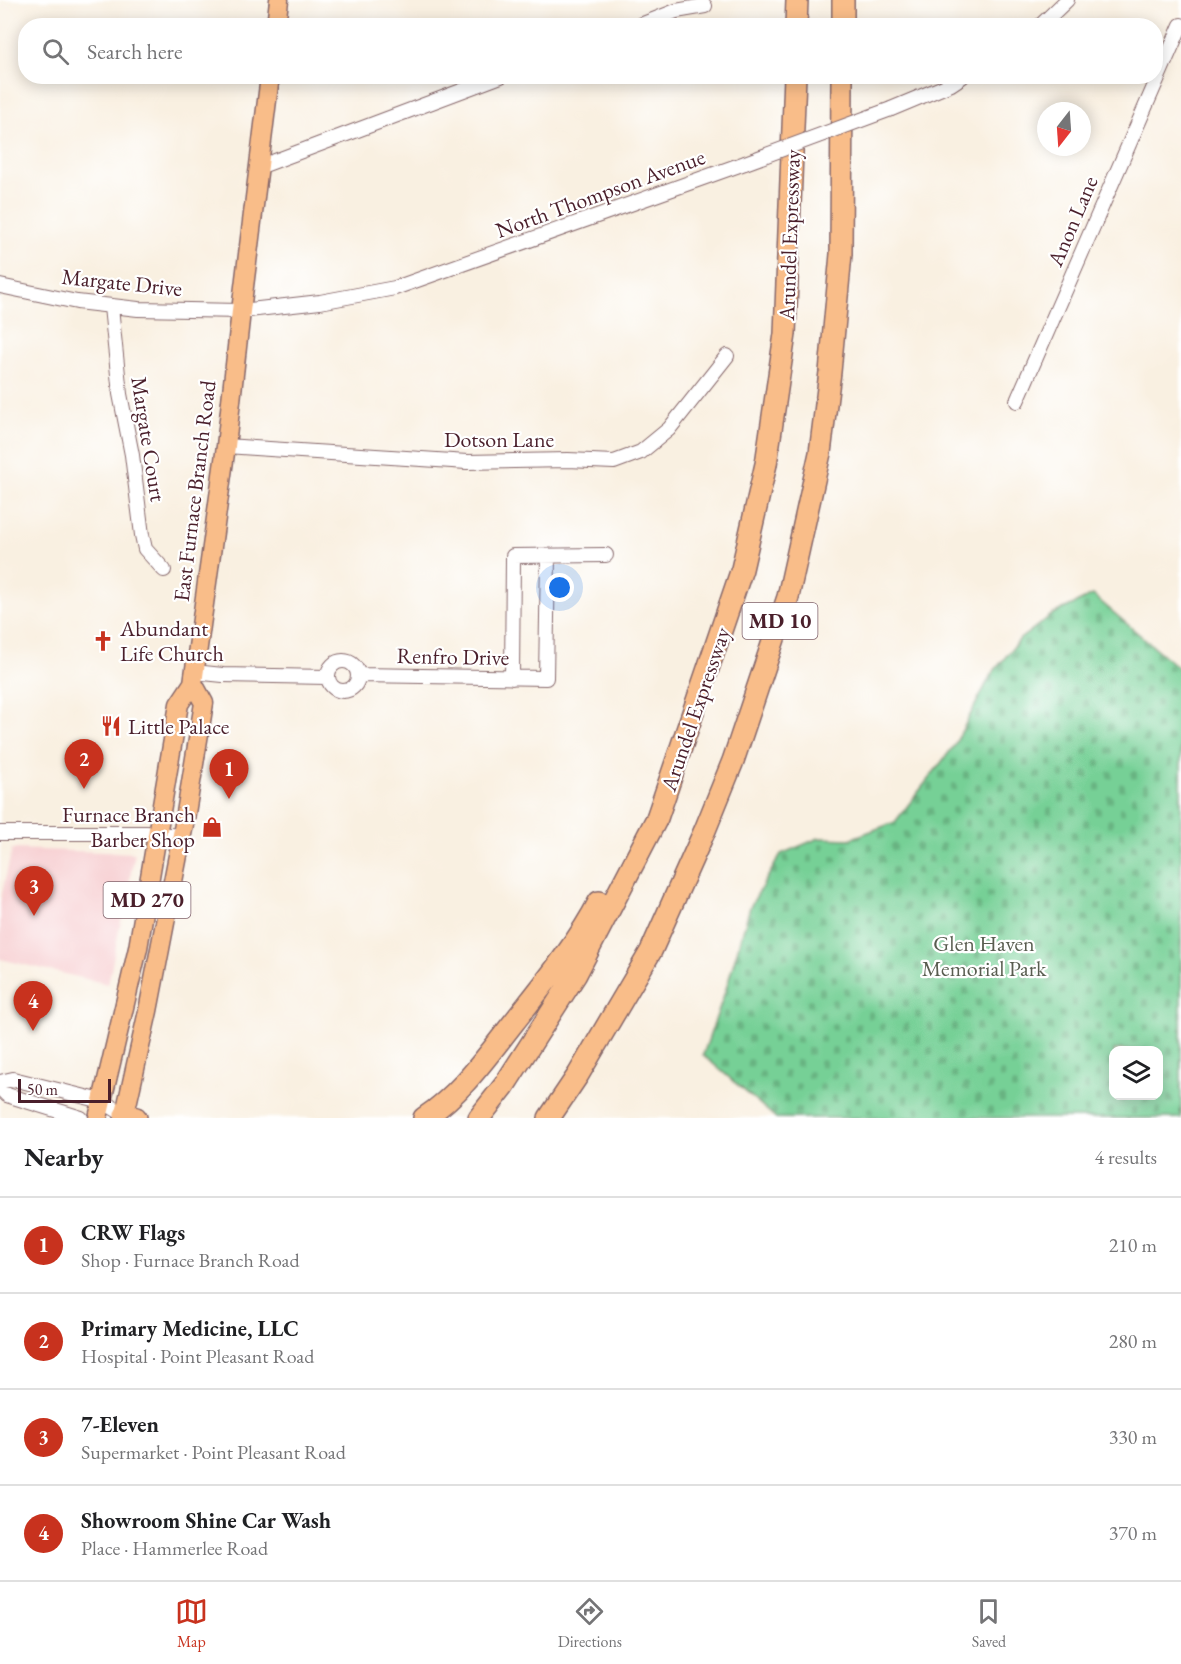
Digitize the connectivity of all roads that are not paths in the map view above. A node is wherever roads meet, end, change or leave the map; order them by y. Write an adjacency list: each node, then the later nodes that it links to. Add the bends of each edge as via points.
1 (279, 0): 6 (main road)
2 (797, 0): 8 (highway)
3 (843, 0): 9 (highway)
4 (1067, 0): 10 (street)
5 (705, 6): 7 (street)
6 (277, 18)
7 (660, 18)
8 (796, 18)
9 (843, 18)
10 (1048, 18)
11 (1181, 25): 12 (street, Anon Lane)
12 (1163, 66)
13 (269, 84): 19 (main road, East Furnace Branch Road / MD 270)
14 (480, 84): 19 (street)
15 (795, 84): 33 (highway, Arundel Expressway / MD 10, via 785,334 766,464 742,568)
16 (842, 84): 44 (highway, MD 10, via 841,254 830,372 820,453 789,597 733,761 651,951)
17 (951, 84): 22 (street, North Thompson Avenue, bridge, via 745,163 395,288)
18 (1155, 84): 24 (street, Anon Lane)
19 (259, 167): 22 (main road, East Furnace Branch Road / MD 270)
20 (0, 286): 21 (street, Margate Drive)
21 (111, 307): 22 (street, Margate Drive); 28 (street, Margate Court, via 143,542)
22 (241, 311): 25 (main road, East Furnace Branch Road / MD 270)
23 (727, 356): 25 (street, Dotson Lane, via 669,429 641,452 614,462 467,462)
24 (1017, 400)
25 (226, 446): 30 (main road, East Furnace Branch Road / MD 270)
26 (606, 555): 27 (street)
27 (548, 556): 32 (street, Renfro Drive, via 546,678); 32 (street, via 513,556)
28 (164, 570)
29 (359, 675): 31 (street, Renfro Drive, via 355,666 343,661 330,668); 31 (street, via 349,691 339,692 331,687); 32 (street, Renfro Drive)
30 (194, 677): 31 (street); 35 (main road, East Furnace Branch Road / MD 270, via 179,704); 36 (main road, MD 270, via 204,703)
31 (327, 677)
32 (512, 678)
33 (657, 819): 42 (highway, via 610,879 592,915 546,982 474,1073); 43 (highway, Arundel Expressway / MD 10, via 576,974)
34 (0, 833): 35 (street)
35 (158, 834): 36 (street); 39 (main road, East Furnace Branch Road / MD 270, via 138,948)
36 (181, 836): 40 (main road, MD 270)
37 (0, 1082): 39 (street, via 13,1079)
38 (0, 1088): 41 (street, via 7,1095)
39 (100, 1110): 40 (street)
40 (125, 1117)
41 (81, 1118)
42 (424, 1118)
43 (479, 1118)
44 (549, 1118)

